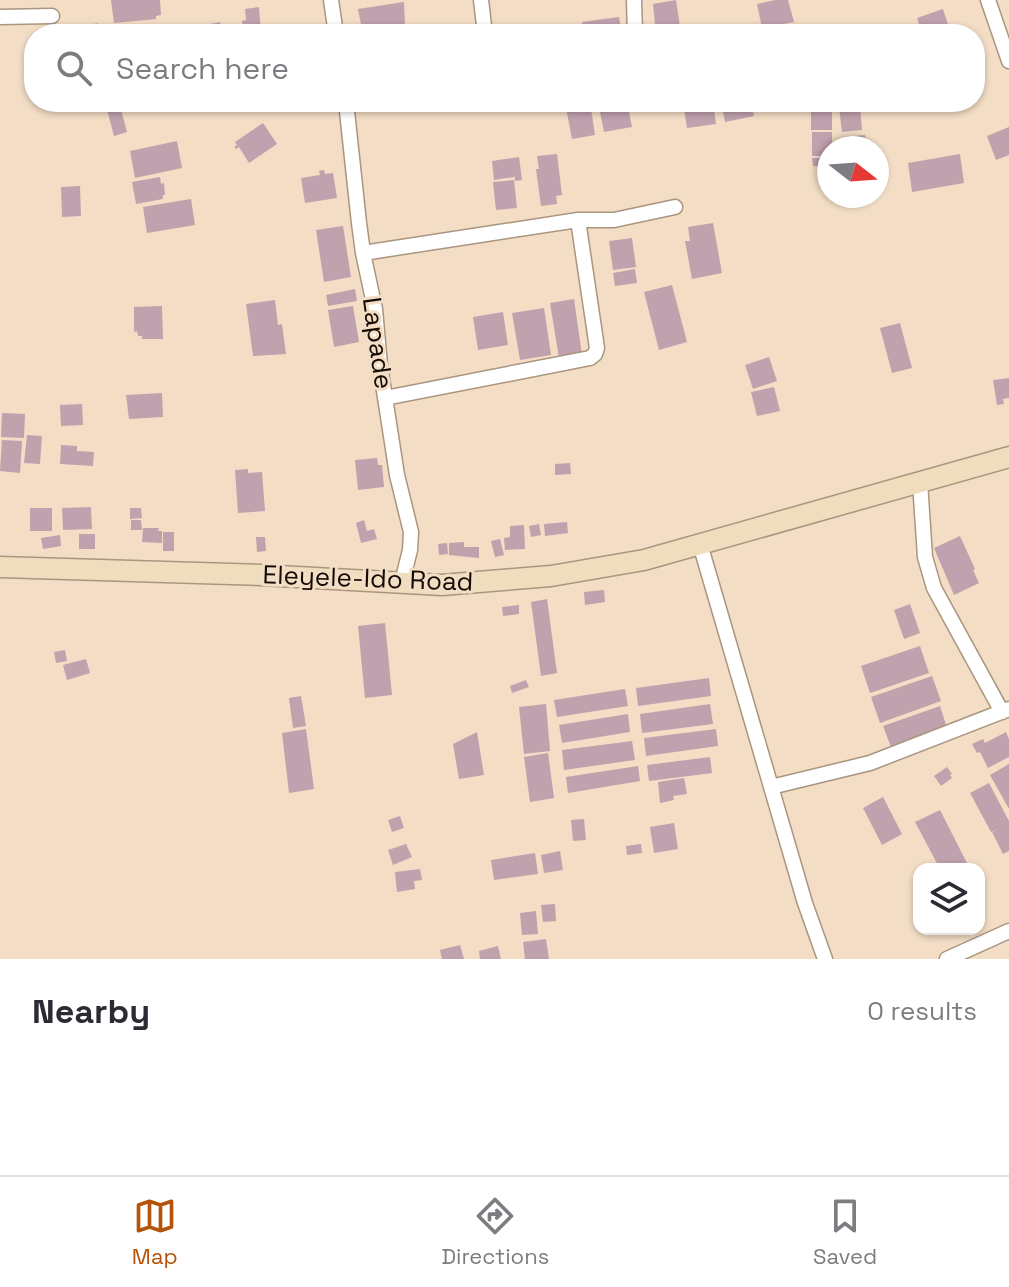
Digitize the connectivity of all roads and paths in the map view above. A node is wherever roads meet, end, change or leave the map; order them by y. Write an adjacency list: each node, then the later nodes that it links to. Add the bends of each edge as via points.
1 (331, 0): 7 (street)
2 (481, 0): 8 (street)
3 (634, 0): 9 (street)
4 (988, 0): 10 (street)
5 (52, 16): 6 (street)
6 (0, 17)
7 (335, 24)
8 (484, 24)
9 (635, 24)
10 (1009, 61)
11 (347, 112): 14 (street, Lapade)
12 (675, 207): 13 (street, via 614,220)
13 (578, 220): 14 (street); 15 (street, via 595,354)
14 (363, 253): 15 (street, Lapade)
15 (385, 398): 20 (street, Lapade, via 411,532)
16 (1009, 457): 17 (main road, Eleyele-Ido Road)
17 (920, 482): 18 (main road, Eleyele-Ido Road); 21 (street, via 925,557 934,588)
18 (700, 544): 20 (main road, Eleyele-Ido Road, via 551,576 442,585); 22 (street)
19 (0, 567): 20 (main road, Eleyele-Ido Road)
20 (402, 582)
21 (1006, 711): 22 (street, via 870,763)
22 (771, 787): 24 (street)
23 (1009, 931): 25 (street)
24 (825, 959)
25 (947, 959)

